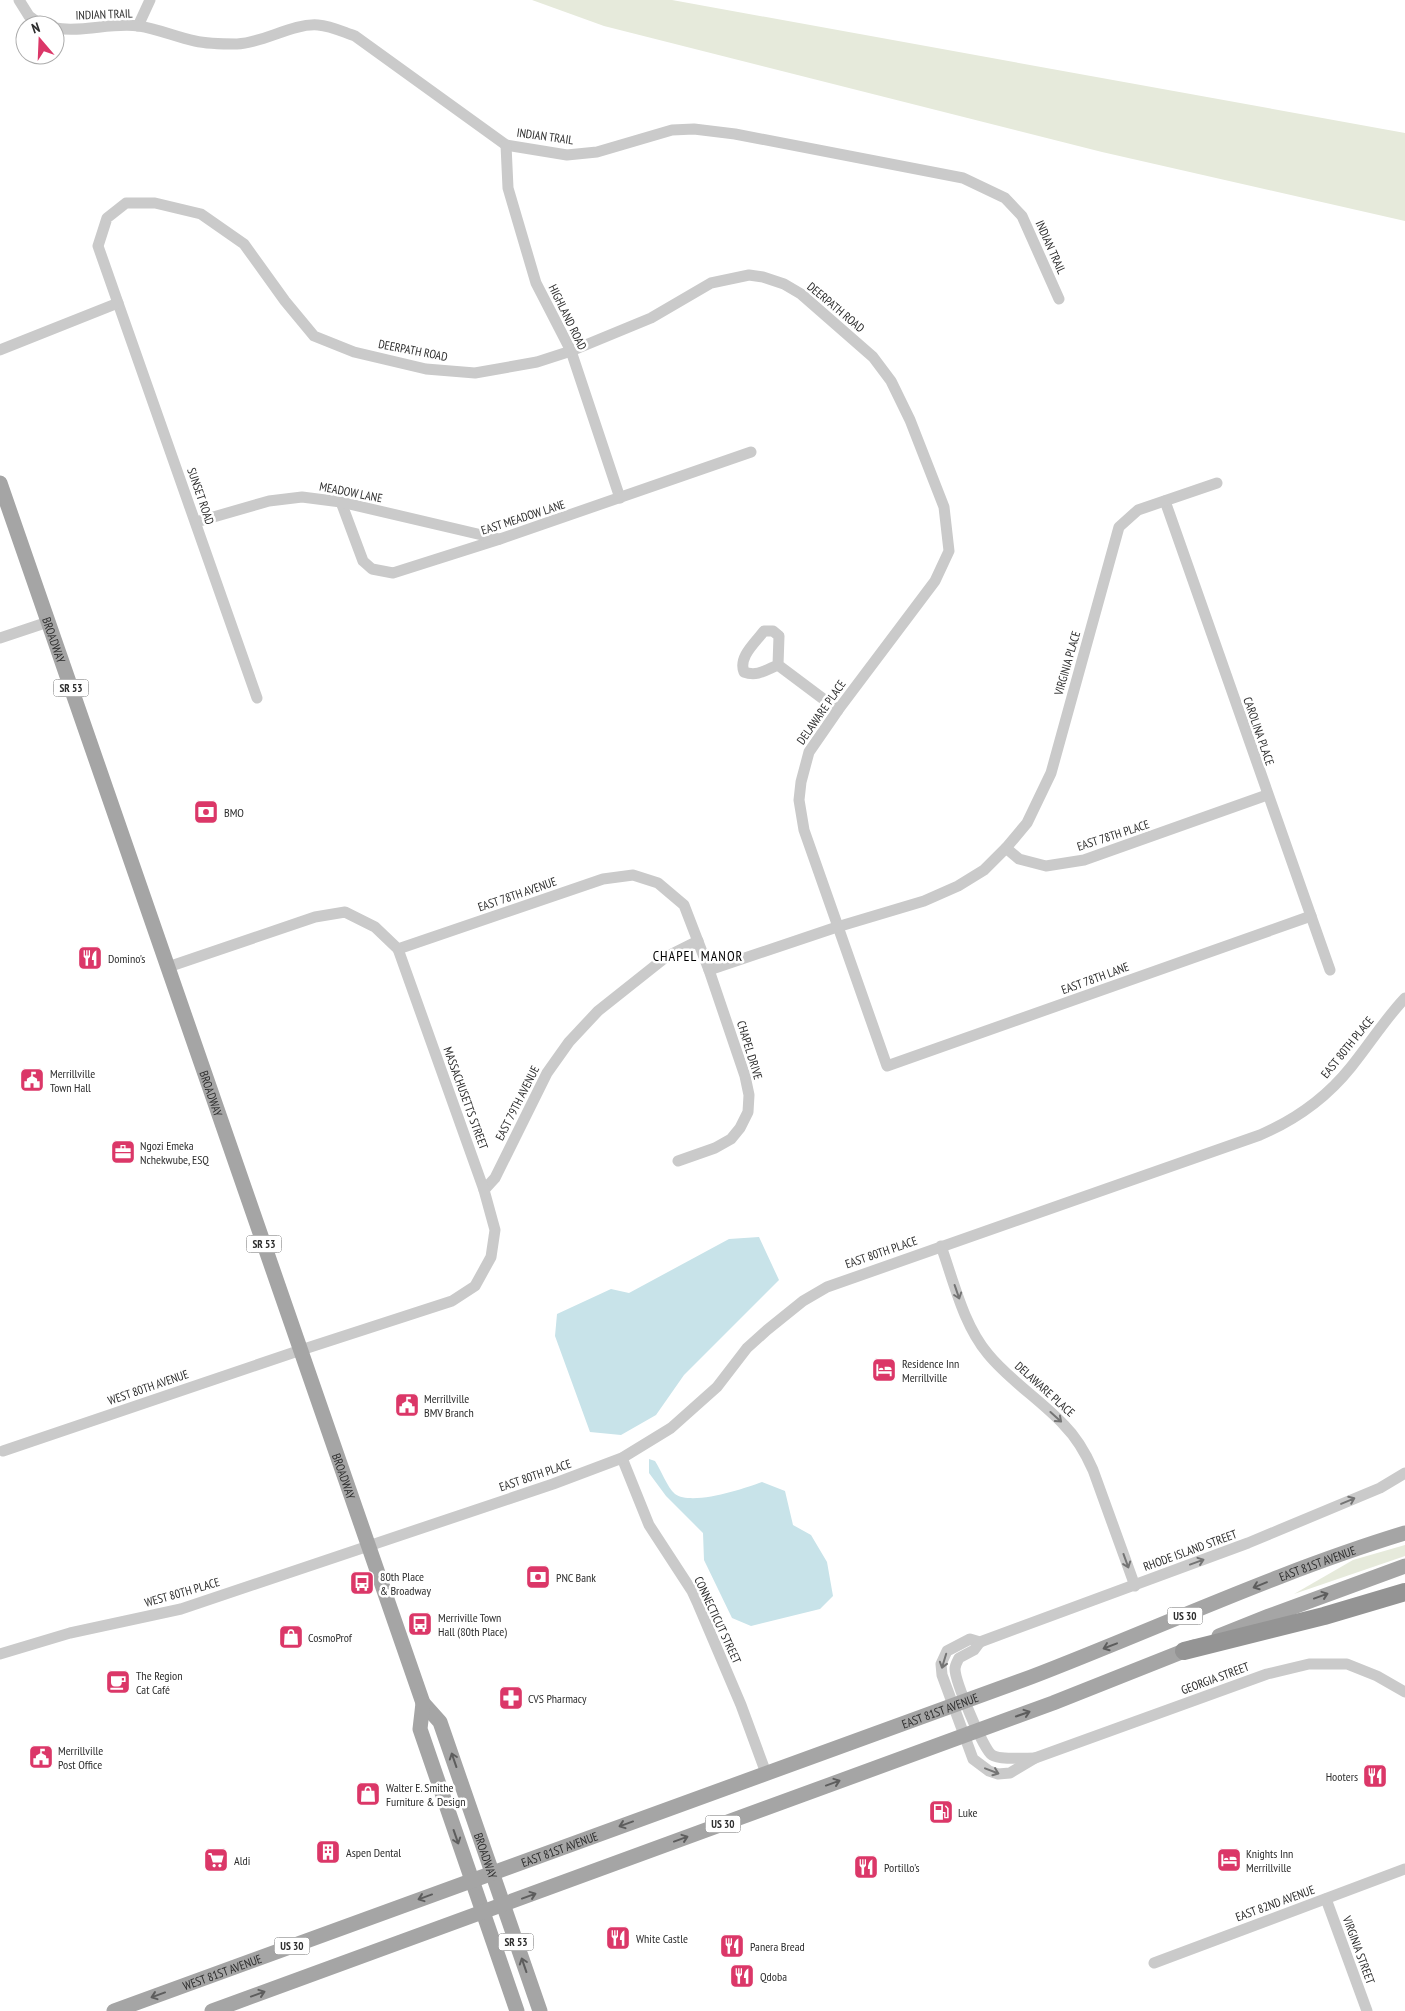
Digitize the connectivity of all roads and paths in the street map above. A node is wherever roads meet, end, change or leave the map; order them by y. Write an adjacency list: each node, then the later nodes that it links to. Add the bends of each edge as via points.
1 (19, 0): 3 (street)
2 (150, 0): 4 (street)
3 (28, 15)
4 (138, 26): 5 (street, INDIAN TRAIL); 6 (street, INDIAN TRAIL, via 196,42 232,44 269,38 302,27 330,26 355,36)
5 (65, 28)
6 (506, 144): 7 (street, INDIAN TRAIL, via 567,155 597,152 672,130 694,129 963,178 1005,198 1022,216); 10 (street, HIGHLAND ROAD, via 508,188 536,283)
7 (1059, 299)
8 (118, 303): 9 (street); 10 (street, DEERPATH ROAD, via 98,246 108,218 126,203 155,203 201,214 244,244 314,336 354,352 426,369 475,373 537,362); 18 (street, SUNSET ROAD)
9 (0, 350)
10 (570, 351): 14 (street, HIGHLAND ROAD); 17 (street, DEERPATH ROAD, via 651,318 711,283 749,276 784,284 801,294 874,357 891,381 910,420)
11 (751, 452): 14 (street, EAST MEADOW LANE)
12 (0, 483): 20 (main road, BROADWAY / SR 53)
13 (1217, 483): 15 (street, VIRGINIA PLACE)
14 (620, 498): 19 (street, EAST MEADOW LANE)
15 (1165, 501): 25 (street, CAROLINA PLACE); 26 (street, VIRGINIA PLACE, via 1138,510 1119,527 1050,773 1027,824)
16 (341, 502): 18 (street, MEADOW LANE, via 302,497 269,501); 19 (street, MEADOW LANE); 19 (street, EAST MEADOW LANE, via 363,561 372,569 393,572)
17 (944, 507): 24 (street, DELAWARE PLACE, via 948,551 935,581)
18 (196, 522): 23 (street, SUNSET ROAD)
19 (500, 539)
20 (48, 622): 21 (street); 31 (main road, BROADWAY / SR 53)
21 (0, 638)
22 (778, 665): 24 (street)
23 (257, 698)
24 (838, 710): 28 (street, DELAWARE PLACE, via 809,752 799,800 804,830)
25 (1267, 796): 26 (street, EAST 78TH PLACE, via 1084,860 1046,866 1019,859); 27 (street, CAROLINA PLACE)
26 (1006, 848): 28 (street, via 984,870 958,886 924,901)
27 (1311, 916): 33 (street, CAROLINA PLACE); 35 (street, EAST 78TH LANE)
28 (837, 928): 32 (street); 35 (street, DELAWARE PLACE)
29 (698, 941): 30 (street, EAST 78TH AVENUE, via 684,905 658,882 633,875 603,879); 32 (street, EAST 78TH AVENUE); 37 (street, EAST 79TH AVENUE, via 666,956 598,1011 569,1042 547,1073 495,1178)
30 (398, 949): 31 (street, via 375,927 345,912 314,917); 37 (street, MASSACHUSETTS STREET)
31 (168, 967): 39 (main road, BROADWAY / SR 53)
32 (709, 970): 36 (street, CHAPEL DRIVE, via 746,1076 748,1112 731,1139)
33 (1330, 970)
34 (1405, 998): 38 (street, EAST 80TH PLACE, via 1333,1087 1312,1106 1272,1130)
35 (887, 1066)
36 (678, 1161)
37 (484, 1190): 39 (street, MASSACHUSETTS STREET, via 496,1230 491,1257 475,1286 452,1301)
38 (942, 1246): 41 (street, EAST 80TH PLACE, via 837,1282 803,1301 747,1348 717,1387 693,1410 671,1428); 47 (street, DELAWARE PLACE, one-way to 47, via 967,1320 985,1350 1065,1425 1086,1456)
39 (301, 1350): 40 (street, WEST 80TH AVENUE); 44 (main road, BROADWAY / SR 53)
40 (3, 1451)
41 (622, 1458): 44 (street, EAST 80TH PLACE); 57 (street, CONNECTICUT STREET, via 649,1525 698,1604)
42 (1405, 1473): 47 (street, RHODE ISLAND STREET, one-way to 42, via 1380,1488)
43 (1405, 1533): 54 (main road, EAST 81ST AVENUE / US 30, one-way to 54, via 1286,1574 1111,1646)
44 (369, 1546): 51 (street, WEST 80TH PLACE, via 181,1609 70,1633); 53 (main road, BROADWAY / SR 53)
45 (1405, 1566): 50 (main road, US 30, one-way to 45)
46 (1405, 1582): 49 (highway)
47 (1135, 1586): 54 (street, RHODE ISLAND STREET, via 980,1642 960,1658 956,1666)
48 (1405, 1592): 49 (highway)
49 (1353, 1606): 50 (highway)
50 (1184, 1651): 55 (main road, US 30, one-way to 50, via 1054,1703)
51 (0, 1654)
52 (1405, 1692): 56 (street, GEORGIA STREET, via 1347,1664 1309,1664 1267,1674)
53 (423, 1703): 59 (main road, BROADWAY / SR 53, one-way to 53, via 440,1722); 60 (main road, BROADWAY / SR 53, one-way to 60, via 420,1729)
54 (959, 1703): 55 (street, RHODE ISLAND STREET); 57 (main road, EAST 81ST AVENUE / US 30)
55 (970, 1732): 56 (street, GEORGIA STREET, via 993,1756); 56 (street, GEORGIA STREET, one-way to 56, via 973,1759 989,1771 1004,1774); 62 (main road, US 30, one-way to 55)
56 (1035, 1758)
57 (766, 1773): 59 (main road, EAST 81ST AVENUE / US 30, one-way to 59)
58 (1405, 1869): 61 (street, EAST 82ND AVENUE)
59 (492, 1873): 60 (main road, EAST 81ST AVENUE / US 30); 62 (main road, BROADWAY / SR 53)
60 (471, 1880): 63 (main road, BROADWAY / SR 53); 65 (main road, WEST 81ST AVENUE / US 30, one-way to 65)
61 (1326, 1899): 64 (street, EAST 82ND AVENUE); 69 (street, VIRGINIA STREET)
62 (503, 1905): 63 (main road, US 30); 68 (main road, BROADWAY / SR 53, one-way to 62)
63 (483, 1912): 66 (main road, US 30, one-way to 63); 67 (main road, BROADWAY / SR 53)
64 (1154, 1963)
65 (114, 2011)
66 (212, 2011)
67 (517, 2011)
68 (540, 2011)
69 (1366, 2011)

